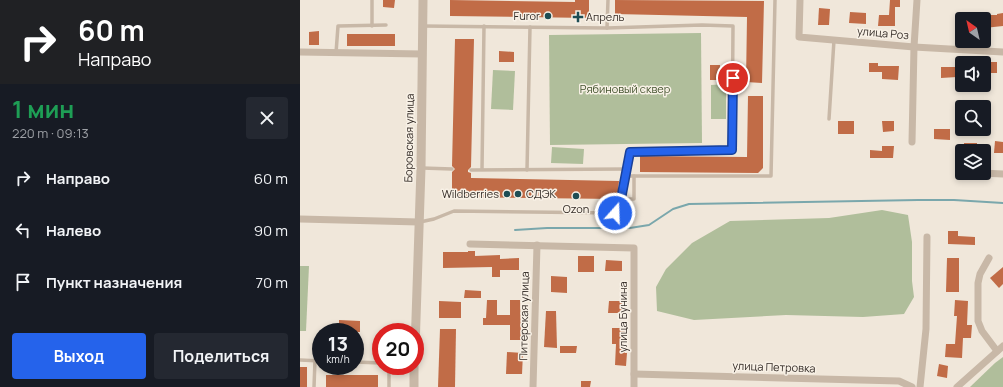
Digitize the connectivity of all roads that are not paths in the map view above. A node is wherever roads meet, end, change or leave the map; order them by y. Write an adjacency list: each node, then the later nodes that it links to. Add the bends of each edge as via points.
1 (372, 0): 8 (lane)
2 (423, 0): 9 (street, Боровская улица)
3 (608, 0): 12 (lane)
4 (775, 0): 30 (lane, via 771,176)
5 (800, 0): 13 (street, улица Роз, via 799,37)
6 (917, 0): 14 (street)
7 (386, 25): 8 (lane)
8 (372, 26): 17 (lane, via 338,26)
9 (422, 26): 10 (lane); 18 (street, Боровская улица)
10 (484, 26): 11 (lane); 25 (lane)
11 (530, 27): 12 (lane); 26 (lane)
12 (607, 28): 23 (lane, via 733,26 732,150 630,152)
13 (834, 40): 14 (street, улица Роз); 19 (lane)
14 (914, 47): 16 (street, улица Роз); 20 (street)
15 (300, 52): 17 (street)
16 (1003, 52)
17 (336, 53): 18 (street)
18 (422, 54): 21 (street, Боровская улица)
19 (829, 119)
20 (912, 142)
21 (421, 168): 22 (lane); 33 (street, Боровская улица)
22 (452, 169)
23 (627, 169): 26 (lane); 29 (lane)
24 (471, 170): 25 (lane)
25 (482, 170): 26 (lane)
26 (527, 170)
27 (991, 173): 28 (street)
28 (1003, 174)
29 (625, 176): 30 (lane); 31 (lane)
30 (634, 176): 31 (lane, via 634,199)
31 (621, 199): 33 (lane, via 615,213 454,211)
32 (300, 219): 33 (street)
33 (419, 222): 38 (street, Боровская улица)
34 (927, 237): 52 (street, via 926,329)
35 (470, 244): 36 (street)
36 (537, 245): 42 (street, улица Бунина, via 634,248); 49 (street, Питерская улица)
37 (989, 258): 39 (street, via 978,283 978,321 982,331)
38 (416, 323)
39 (1000, 348): 53 (street)
40 (300, 360): 41 (lane)
41 (312, 360)
42 (634, 374): 50 (street, улица Бунина); 51 (street, улица Петровка, via 899,382)
43 (314, 375): 46 (lane)
44 (389, 375): 47 (lane)
45 (414, 375): 48 (street)
46 (314, 387)
47 (389, 387)
48 (414, 387)
49 (533, 387)
50 (634, 387)
51 (912, 387)
52 (920, 387)
53 (957, 387)

